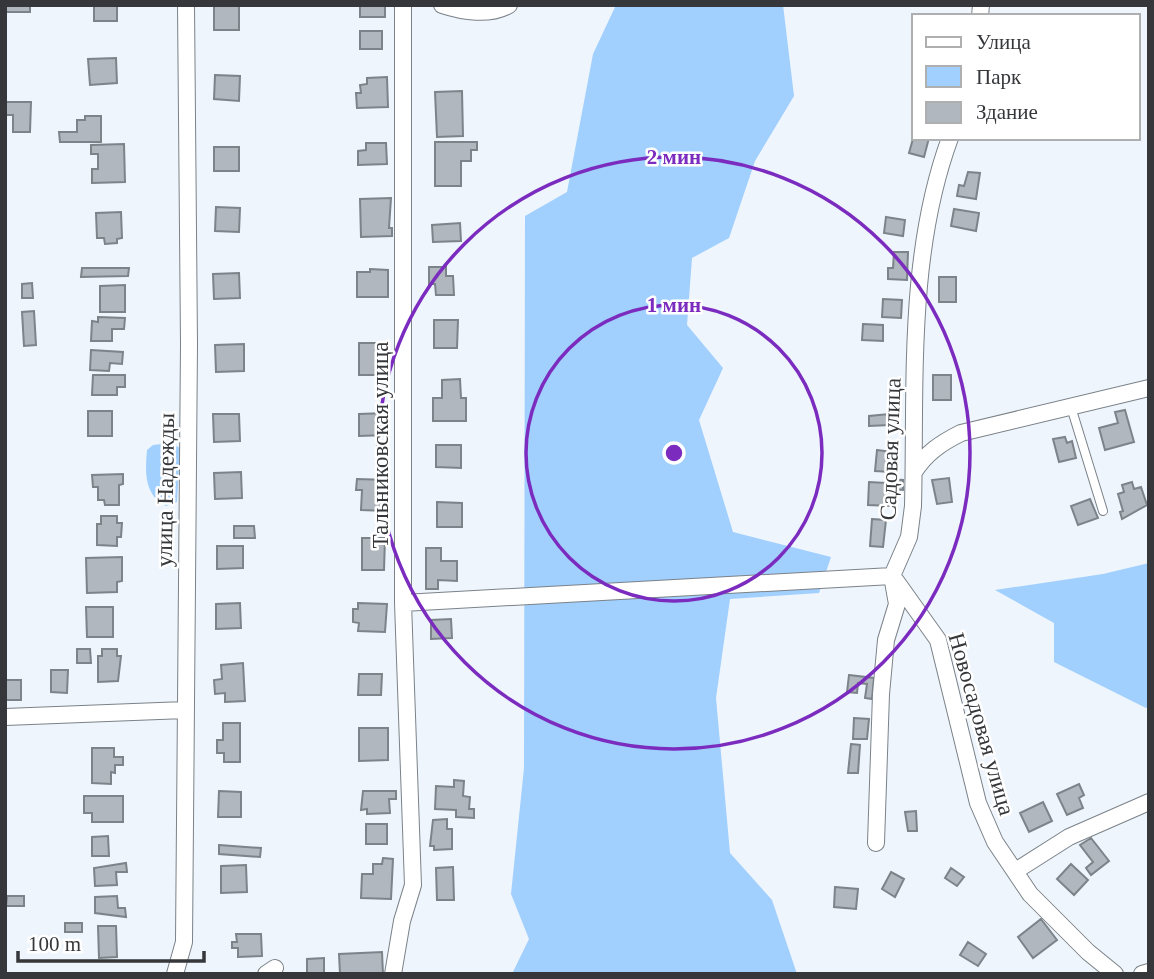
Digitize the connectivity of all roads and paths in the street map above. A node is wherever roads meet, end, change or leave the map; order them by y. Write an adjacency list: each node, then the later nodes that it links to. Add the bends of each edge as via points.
1 (187, 5): 12 (street, улица Надежды)
2 (403, 5): 11 (street, Тальниковская улица)
3 (442, 5): 4 (street, via 498,12)
4 (509, 5)
5 (949, 140): 8 (street, Садовая улица, via 919,262)
6 (1149, 388): 7 (street)
7 (1071, 407): 8 (street, via 961,433 939,444); 9 (lane)
8 (914, 472): 10 (street, Садовая улица, via 909,537)
9 (1103, 512)
10 (892, 576): 11 (street); 15 (street, Садовая улица, via 897,604 886,640 881,694); 16 (street, Новосадовая улица, via 938,639 978,803 995,842)
11 (403, 603): 19 (street, Тальниковская улица, via 413,886)
12 (185, 710): 13 (street); 18 (street, улица Надежды, via 184,942)
13 (5, 717)
14 (1149, 802): 16 (street, via 1069,837)
15 (876, 843)
16 (1017, 870): 20 (street, Новосадовая улица, via 1030,894)
17 (1149, 972): 21 (street)
18 (175, 974)
19 (393, 974)
20 (1115, 974)
21 (1142, 974)

